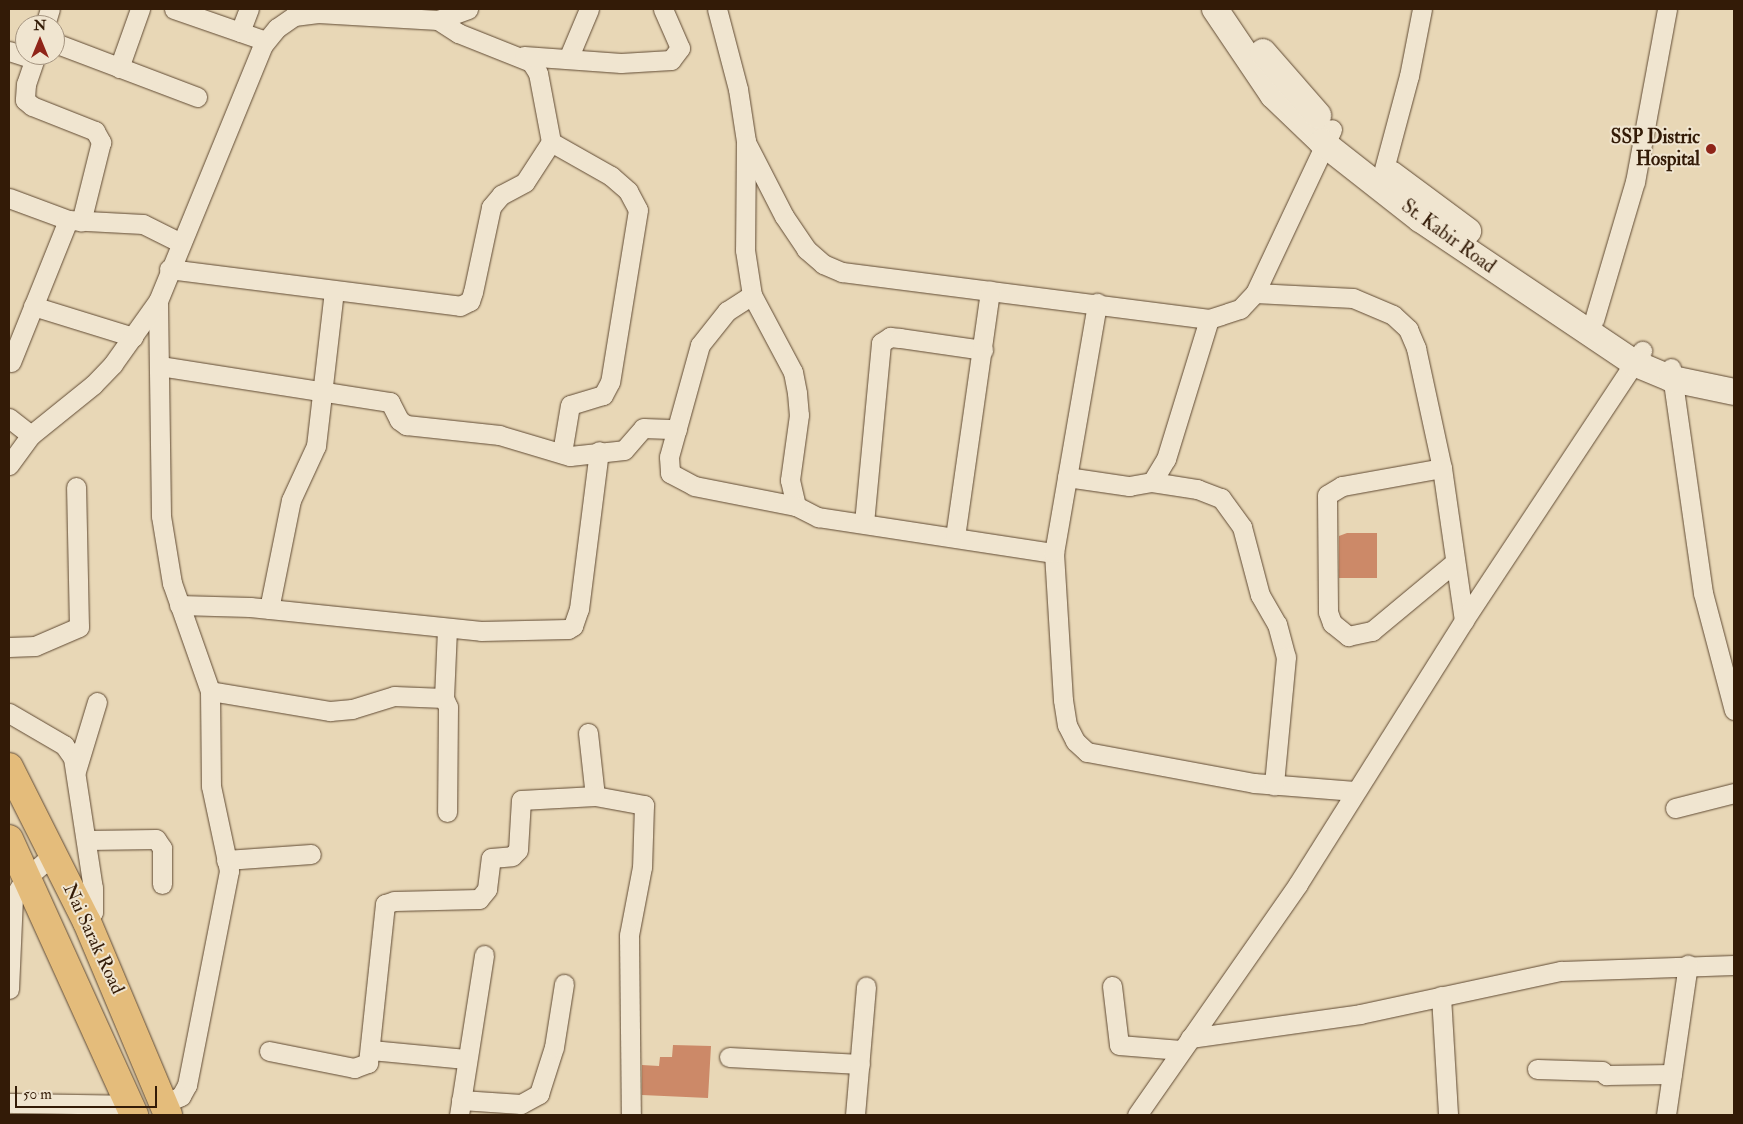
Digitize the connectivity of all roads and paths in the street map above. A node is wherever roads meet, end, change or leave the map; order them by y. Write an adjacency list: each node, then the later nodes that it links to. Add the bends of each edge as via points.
1 (140, 9): 19 (street)
2 (174, 9): 13 (street)
3 (249, 9): 13 (street)
4 (468, 9): 12 (street)
5 (589, 9): 17 (street)
6 (663, 9): 17 (street, via 680,48 676,58 621,63)
7 (717, 9): 22 (street, via 738,89)
8 (1215, 9): 21 (main road, St. Kabir Road, via 1273,95)
9 (1236, 9): 21 (main road, St. Kabir Road, via 1269,60)
10 (1422, 9): 24 (street, via 1409,76)
11 (1666, 9): 37 (street, via 1635,182)
12 (438, 20): 14 (street, via 318,13 294,16 276,28); 16 (street, via 479,41)
13 (240, 32): 14 (street)
14 (266, 41): 27 (street)
15 (65, 47): 19 (street)
16 (524, 56): 17 (street); 23 (street, via 538,73)
17 (568, 59)
18 (32, 65): 26 (street, via 25,100 32,106 95,131 101,142)
19 (119, 68): 20 (street)
20 (197, 97)
21 (1329, 136): 24 (main road, St. Kabir Road); 31 (street); 40 (main road, St. Kabir Road, via 1420,219)
22 (746, 141): 29 (street, via 784,216 806,249 823,264 849,273); 32 (street, via 745,250)
23 (551, 142): 30 (street, via 525,182 501,195 491,207 470,301 450,306); 51 (street, via 611,176 628,190 638,210 610,382 603,395 570,405)
24 (1384, 169): 37 (main road, St. Kabir Road)
25 (9, 198): 26 (street)
26 (74, 221): 27 (street, via 130,221); 35 (street)
27 (180, 243): 28 (street)
28 (169, 269): 30 (street); 33 (street)
29 (990, 290): 34 (street); 39 (street)
30 (334, 291): 45 (street)
31 (1255, 293): 36 (street, via 1240,309); 53 (street, via 1353,298 1393,315 1408,329 1416,348)
32 (752, 295): 48 (street, via 727,311 700,345); 57 (street, via 793,372 799,415 790,480)
33 (158, 301): 38 (street); 42 (street)
34 (1097, 303): 36 (street); 54 (street)
35 (33, 306): 38 (street); 41 (street)
36 (1209, 319): 55 (street, via 1175,433)
37 (1594, 320): 40 (main road, St. Kabir Road)
38 (133, 337): 49 (street, via 94,385)
39 (984, 350): 58 (street, via 890,337 881,343); 59 (street)
40 (1638, 357): 43 (main road, St. Kabir Road); 64 (street)
41 (11, 362)
42 (160, 366): 45 (street); 62 (street, via 161,516)
43 (1671, 372): 44 (main road, St. Kabir Road); 46 (main road, St. Kabir Road); 70 (street, via 1702,593)
44 (1734, 379)
45 (323, 392): 51 (street, via 390,402 399,420 406,425 499,435); 63 (street, via 314,453 291,500)
46 (1734, 392)
47 (9, 418): 49 (street)
48 (677, 429): 50 (street, via 643,428 627,449); 57 (street, via 669,457 670,473 675,479 694,486)
49 (30, 435): 52 (street)
50 (599, 451): 51 (street, via 578,456); 65 (street, via 573,626 561,631)
51 (562, 453)
52 (9, 465)
53 (1442, 468): 61 (street); 61 (street, via 1342,486 1328,495 1328,612 1332,623 1348,636 1372,631)
54 (1066, 477): 55 (street, via 1129,486); 60 (street)
55 (1152, 482): 75 (street, via 1197,489 1221,498 1242,527 1260,595 1277,624 1285,652)
56 (76, 488): 66 (street, via 79,627 35,646)
57 (796, 506): 58 (street, via 818,516)
58 (864, 523): 59 (street)
59 (955, 537): 60 (street)
60 (1054, 553): 75 (street, via 1062,700 1075,741 1100,758)
61 (1454, 563): 64 (street)
62 (179, 605): 63 (street); 67 (street)
63 (269, 609): 65 (street)
64 (1464, 620): 76 (street)
65 (447, 628): 68 (street)
66 (9, 647)
67 (210, 691): 68 (street, via 330,711 352,709 394,696); 85 (street, via 211,786)
68 (444, 698): 80 (street, via 448,707)
69 (97, 702): 74 (street)
70 (1734, 710)
71 (9, 713): 74 (street, via 64,746)
72 (588, 733): 78 (street)
73 (9, 767): 83 (main road, Nai Sarak Road)
74 (76, 771): 82 (street)
75 (1274, 785): 76 (street)
76 (1355, 791): 97 (street, via 1298,884)
77 (1734, 793): 79 (street)
78 (595, 796): 98 (street, via 520,800 518,850 512,856 491,858 487,889 479,899 394,901 386,904); 109 (street, via 644,805 642,868 629,934)
79 (1675, 808)
80 (447, 812)
81 (9, 839): 86 (main road, Nai Sarak Road)
82 (88, 840): 87 (street, via 156,839 162,848); 88 (street, via 94,888 93,912)
83 (53, 854): 86 (street); 88 (main road, Nai Sarak Road)
84 (311, 854): 85 (street)
85 (226, 860): 108 (street, via 229,885 187,1085)
86 (28, 876): 95 (street, via 13,898); 107 (main road, Nai Sarak Road)
87 (162, 884)
88 (87, 922): 108 (main road, Nai Sarak Road)
89 (484, 955): 101 (street)
90 (1734, 965): 91 (street)
91 (1688, 966): 96 (street, via 1561,971); 104 (street)
92 (564, 984): 106 (street, via 554,1047 540,1094 521,1104)
93 (866, 986): 102 (street)
94 (1112, 986): 97 (street, via 1119,1045)
95 (9, 989)
96 (1441, 996): 97 (street, via 1360,1014); 112 (street)
97 (1185, 1044): 111 (street)
98 (371, 1050): 99 (street, via 368,1063 354,1068); 101 (street)
99 (269, 1051)
100 (729, 1056): 102 (street)
101 (466, 1059): 106 (street)
102 (860, 1064): 110 (street)
103 (1537, 1069): 104 (street, via 1602,1071 1606,1075)
104 (1672, 1074): 113 (street)
105 (9, 1103): 107 (street)
106 (460, 1108)
107 (132, 1110)
108 (166, 1110)
109 (631, 1115)
110 (855, 1115)
111 (1136, 1115)
112 (1448, 1115)
113 (1666, 1115)

